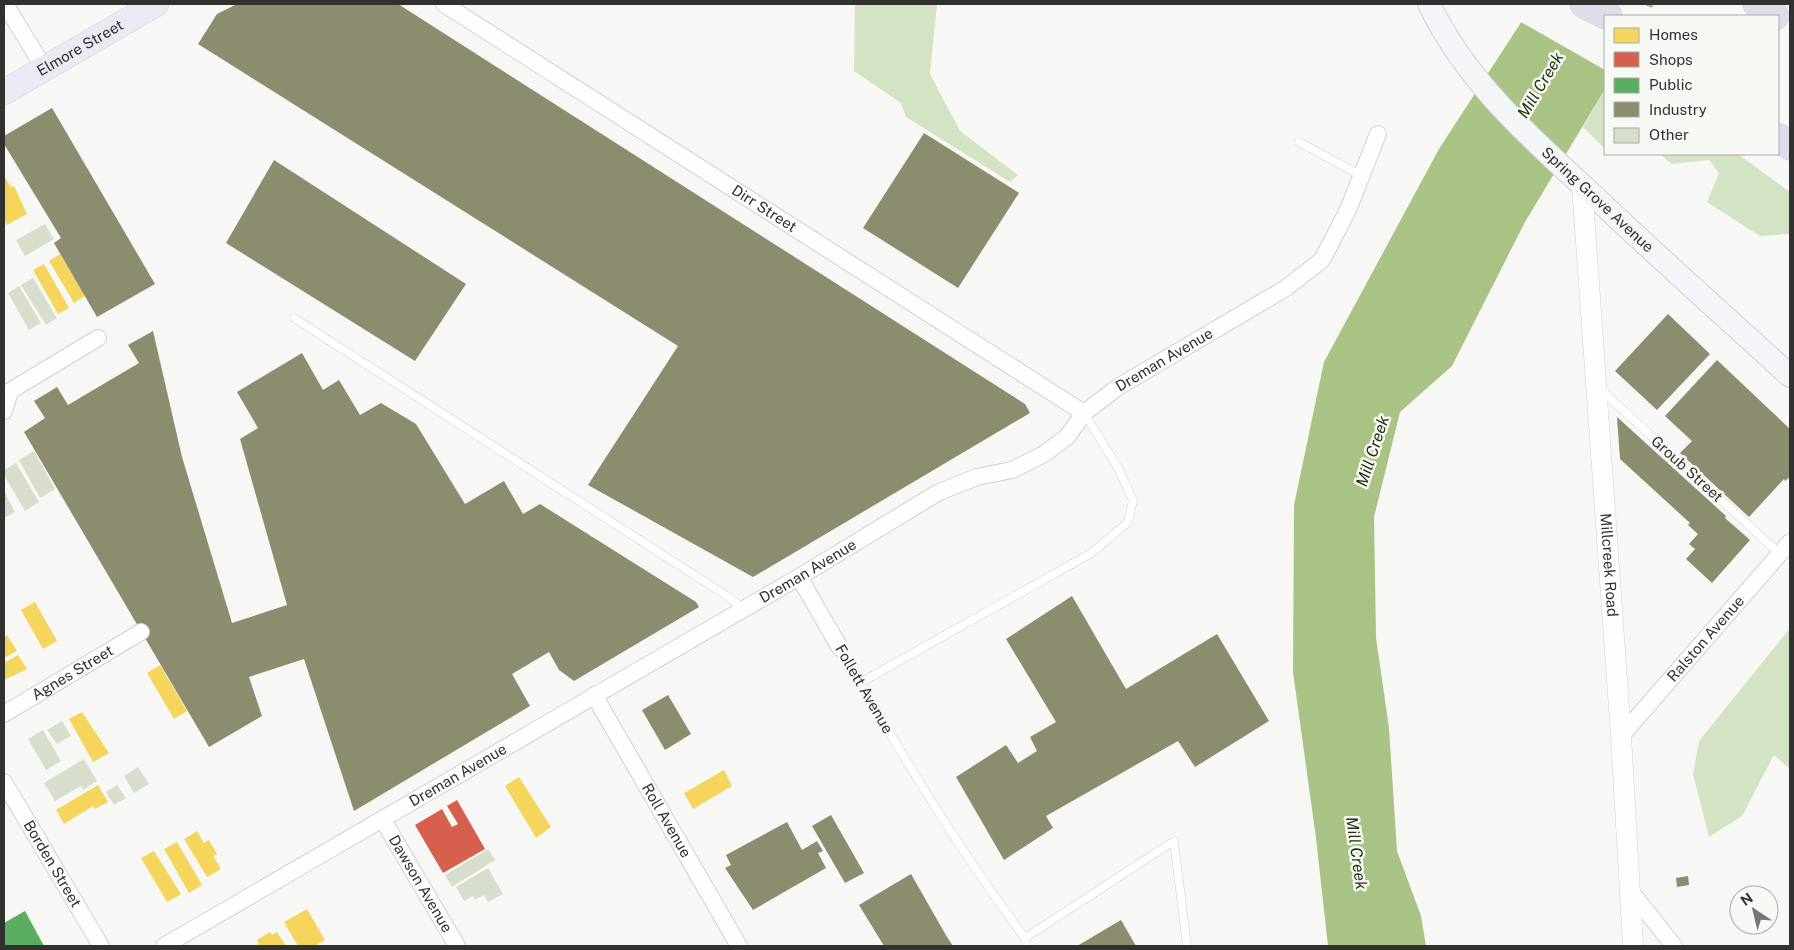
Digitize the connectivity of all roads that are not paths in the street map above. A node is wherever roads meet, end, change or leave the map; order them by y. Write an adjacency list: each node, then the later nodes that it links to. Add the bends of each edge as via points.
1 (5, 4): 11 (street)
2 (156, 4): 11 (main road, Elmore Street)
3 (444, 4): 24 (street, Dirr Street)
4 (1584, 4): 7 (highway)
5 (1757, 4): 8 (highway)
6 (1430, 7): 18 (main road, Spring Grove Avenue, via 1455,48 1501,109)
7 (1606, 15)
8 (1774, 15)
9 (1779, 19): 10 (highway)
10 (1790, 27)
11 (44, 68): 12 (main road, Elmore Street)
12 (4, 92)
13 (1378, 134): 17 (street, Dreman Avenue)
14 (1779, 138): 16 (highway)
15 (1299, 142): 17 (lane)
16 (1790, 146)
17 (1362, 176): 24 (street, Dreman Avenue, via 1332,245 1322,260 1305,274 1118,387)
18 (1582, 185): 21 (main road, Spring Grove Avenue); 22 (street, Millcreek Road)
19 (294, 318): 27 (lane)
20 (98, 338): 23 (street, via 10,390)
21 (1790, 376)
22 (1595, 384): 25 (lane, Groub Street); 33 (street, Millcreek Road)
23 (4, 411)
24 (1084, 414): 26 (street, Dreman Avenue, via 1067,437 1044,454 1012,470 977,477 938,492); 30 (lane, via 1118,468 1133,500 1128,522 1093,552)
25 (1785, 548): 33 (street, Ralston Avenue)
26 (799, 577): 27 (street, Dreman Avenue); 29 (street, Follett Avenue)
27 (744, 609): 31 (street, Dreman Avenue)
28 (141, 632): 32 (street, Agnes Street)
29 (840, 648): 30 (lane, Follett Avenue)
30 (860, 683): 37 (lane, Follett Avenue, via 930,799)
31 (594, 695): 35 (street, Dreman Avenue); 41 (street, Roll Avenue)
32 (4, 714)
33 (1620, 736): 36 (street, Millcreek Road)
34 (4, 782): 38 (street, Borden Street)
35 (383, 820): 39 (street, Dreman Avenue); 40 (street, Dawson Avenue)
36 (1628, 888): 43 (street, Millcreek Road); 44 (street)
37 (1025, 942): 42 (lane, via 1174,841)
38 (101, 946)
39 (164, 946)
40 (457, 946)
41 (739, 946)
42 (1187, 946)
43 (1633, 946)
44 (1674, 946)

